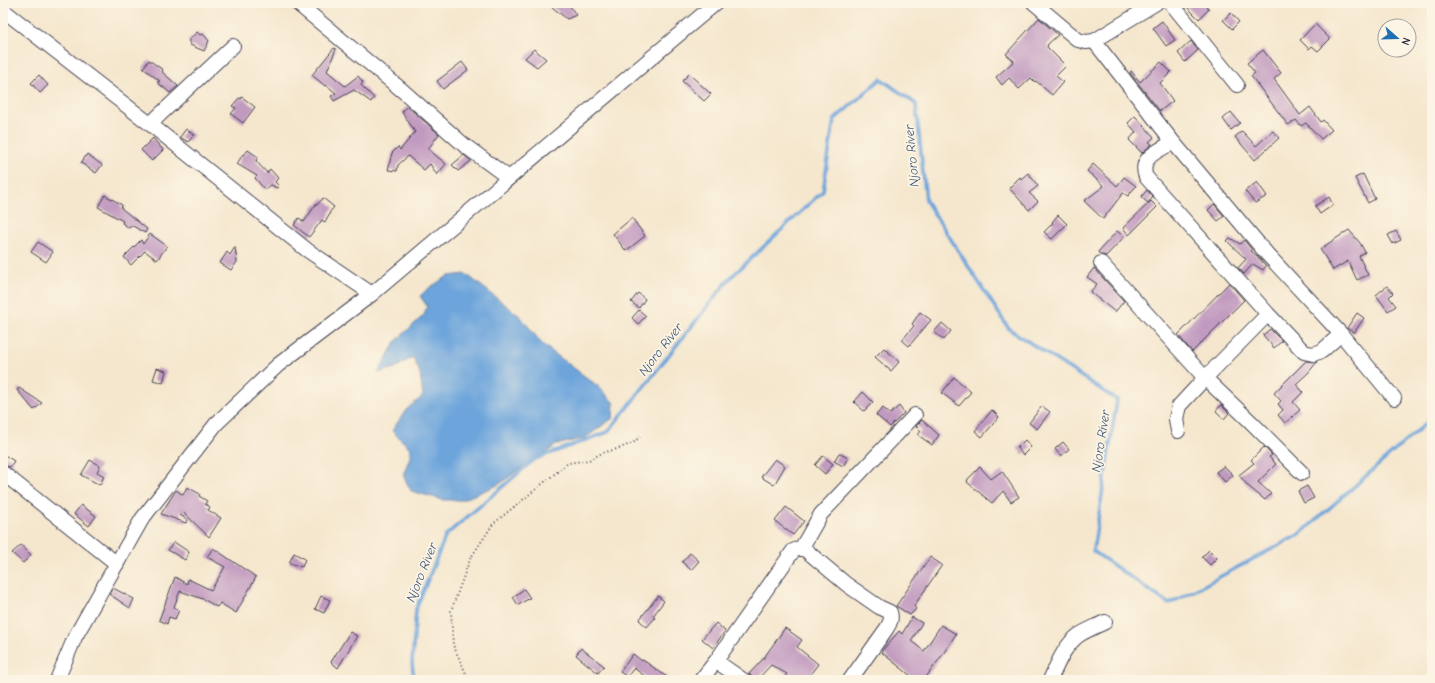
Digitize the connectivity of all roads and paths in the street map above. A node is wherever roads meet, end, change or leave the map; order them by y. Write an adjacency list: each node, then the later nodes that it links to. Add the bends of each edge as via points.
1 (297, 3): 12 (street, via 464,145)
2 (716, 3): 12 (street)
3 (1034, 3): 7 (street, via 1078,40)
4 (1156, 3): 7 (street)
5 (1171, 3): 9 (street)
6 (3, 10): 10 (street)
7 (1094, 41): 11 (street)
8 (233, 46): 10 (street)
9 (1237, 85)
10 (150, 124): 14 (street, via 307,250)
11 (1174, 142): 15 (street, via 1150,156 1144,164 1146,177); 16 (street, via 1267,254)
12 (509, 178): 14 (street)
13 (1101, 263): 17 (street)
14 (372, 294): 25 (street, via 278,365 216,424 142,519)
15 (1268, 314): 16 (street, via 1300,349 1309,354 1322,351); 17 (street)
16 (1340, 334): 18 (street)
17 (1205, 378): 20 (street, via 1179,406 1176,419); 23 (street)
18 (1394, 398)
19 (915, 415): 24 (street, via 821,514)
20 (1178, 431)
21 (640, 437): 29 (path, via 626,446 589,460 568,463 493,524 470,559 451,611 454,645)
22 (3, 473): 25 (street)
23 (1302, 473)
24 (802, 547): 27 (street, via 793,551); 32 (street, via 846,584 890,612 890,623)
25 (117, 564): 28 (street, via 75,637)
26 (1105, 622): 33 (street, via 1079,635 1068,645 1060,656)
27 (716, 661): 30 (street); 31 (street)
28 (57, 680)
29 (469, 680)
30 (701, 680)
31 (743, 680)
32 (850, 680)
33 (1050, 680)

